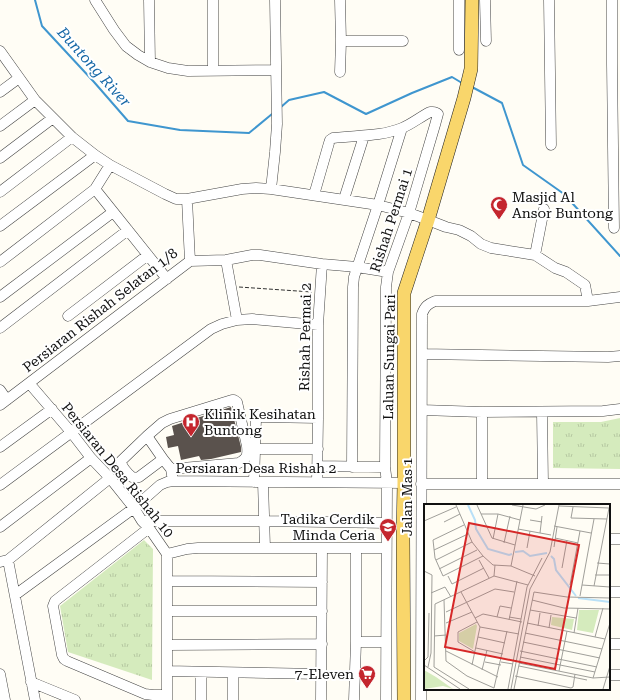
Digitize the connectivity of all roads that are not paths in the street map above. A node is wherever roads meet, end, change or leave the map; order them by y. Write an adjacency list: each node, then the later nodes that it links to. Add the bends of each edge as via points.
1 (94, 0): 16 (street, via 126,46)
2 (149, 0): 16 (street)
3 (213, 0): 18 (street)
4 (275, 0): 19 (street)
5 (340, 0): 11 (street)
6 (459, 0): 14 (street)
7 (472, 0): 43 (main road, Laluan Sungai Pari, via 470,69)
8 (485, 0): 13 (street)
9 (549, 0): 29 (street)
10 (612, 0): 17 (street)
11 (341, 41): 12 (street); 20 (street)
12 (403, 41)
13 (486, 41)
14 (459, 50)
15 (1, 56): 21 (street)
16 (150, 62): 18 (street, via 188,71)
17 (616, 63): 45 (street)
18 (213, 70): 19 (street)
19 (276, 70): 34 (street, via 277,124)
20 (340, 72)
21 (19, 78): 22 (street); 23 (street)
22 (0, 92)
23 (35, 100): 24 (street); 25 (street)
24 (52, 118): 28 (street); 31 (street)
25 (0, 126)
26 (402, 128): 27 (street); 39 (street); 42 (street, Rishah Permai 1, via 430,112 434,111 438,116)
27 (364, 136): 36 (street, via 330,140); 37 (street)
28 (72, 137): 30 (street); 35 (street)
29 (551, 145)
30 (95, 155): 32 (street); 44 (street)
31 (0, 158)
32 (110, 165): 33 (street); 38 (street, via 176,199)
33 (95, 189): 41 (street); 51 (street)
34 (271, 189): 36 (street); 38 (street, via 242,189)
35 (0, 192)
36 (314, 195): 37 (street)
37 (344, 199): 39 (street)
38 (188, 200): 50 (street, Persiaran Rishah Selatan 1/8)
39 (378, 205): 42 (street); 53 (street)
40 (544, 209): 48 (street)
41 (113, 212): 46 (street); 56 (street)
42 (409, 213): 43 (street); 54 (street, Rishah Permai 1)
43 (428, 220): 48 (street, via 459,230 491,248); 90 (main road, Laluan Sungai Pari, via 404,293)
44 (0, 226)
45 (614, 228)
46 (128, 230): 47 (street); 62 (street)
47 (148, 255): 55 (street); 59 (street)
48 (535, 255): 58 (street, via 584,285)
49 (226, 260): 50 (street); 52 (street, via 260,255); 60 (street)
50 (190, 261): 55 (street, Persiaran Rishah Selatan 1/8)
51 (0, 262)
52 (322, 264): 53 (street); 61 (street, Rishah Permai 2)
53 (357, 267): 54 (street); 82 (street, via 353,287)
54 (388, 272): 83 (street, Rishah Permai 1)
55 (167, 279): 65 (street, Persiaran Rishah Selatan 1/8)
56 (0, 296)
57 (620, 297): 58 (street)
58 (588, 301): 63 (street, Jalan Mas 1, via 428,303 422,314)
59 (68, 316)
60 (236, 320): 61 (street); 74 (street, via 211,329)
61 (318, 325): 73 (street, Rishah Permai 2)
62 (0, 328)
63 (422, 354): 64 (street, via 608,358); 70 (street, Jalan Mas 1)
64 (620, 356)
65 (30, 383): 67 (street, Persiaran Rishah Selatan 1/8); 68 (street, Persiaran Desa Rishah 10)
66 (0, 390): 67 (street)
67 (3, 403)
68 (52, 409): 74 (street, Persiaran Desa Rishah 10); 76 (street)
69 (620, 409): 72 (street)
70 (422, 410): 71 (street); 91 (street, Jalan Mas 1)
71 (482, 412): 72 (street); 92 (street)
72 (542, 412): 93 (street)
73 (318, 418): 77 (street, via 258,417); 78 (street, Rishah Permai 2)
74 (71, 432): 79 (street, Persiaran Desa Rishah 10); 95 (street)
75 (147, 436): 80 (street); 80 (street, via 123,458 122,466 135,478); 84 (street, via 170,419 232,400 237,402 247,446 248,454 245,459 239,463)
76 (0, 447)
77 (255, 449): 78 (street); 87 (street)
78 (318, 449): 81 (street, Rishah Permai 2)
79 (91, 458): 85 (street, Persiaran Desa Rishah 10); 100 (street)
80 (163, 460): 84 (street)
81 (318, 466): 82 (street); 88 (street, Rishah Permai 2)
82 (352, 467): 83 (street)
83 (385, 467): 89 (street, Rishah Permai 1)
84 (171, 469): 86 (street)
85 (110, 478): 96 (street, Persiaran Desa Rishah 10); 107 (street)
86 (174, 481): 87 (street, Persiaran Desa Rishah 2); 96 (street, Persiaran Desa Rishah 2, via 160,485)
87 (258, 482): 88 (street, Persiaran Desa Rishah 2); 97 (street)
88 (317, 482): 89 (street, Persiaran Desa Rishah 2)
89 (387, 483): 90 (street, Persiaran Desa Rishah 2); 98 (street, Rishah Permai 1)
90 (404, 483): 116 (main road, Laluan Sungai Pari)
91 (421, 484): 92 (street); 101 (street, Jalan Mas 1)
92 (482, 484): 93 (street)
93 (543, 484): 94 (street)
94 (620, 484)
95 (0, 485)
96 (134, 508): 99 (street, Persiaran Desa Rishah 10); 111 (street, Persiaran Desa Rishah 2)
97 (264, 521): 98 (street); 99 (street); 102 (street)
98 (386, 523): 105 (street, Rishah Permai 1)
99 (146, 524): 106 (street, Persiaran Desa Rishah 10); 127 (street, via 52,606 64,659 145,694)
100 (0, 527)
101 (423, 538): 110 (street, Jalan Mas 1)
102 (264, 548): 103 (street); 106 (street, via 198,548)
103 (322, 548): 104 (street); 109 (street)
104 (356, 548): 105 (street); 114 (street)
105 (386, 548): 115 (street, Rishah Permai 1)
106 (167, 554): 108 (street, Persiaran Desa Rishah 10)
107 (4, 561): 111 (street)
108 (167, 581): 109 (street); 112 (street, Persiaran Desa Rishah 10)
109 (322, 582): 113 (street)
110 (423, 589): 117 (street, Jalan Mas 1)
111 (15, 595): 126 (street)
112 (167, 611): 113 (street); 119 (street, Persiaran Desa Rishah 10)
113 (322, 611): 118 (street)
114 (356, 642): 115 (street); 134 (street)
115 (386, 642): 135 (street, Rishah Permai 1)
116 (404, 643): 117 (street); 136 (main road, Laluan Sungai Pari)
117 (423, 643): 123 (street, Jalan Mas 1)
118 (322, 644): 119 (street); 125 (street)
119 (167, 645): 120 (street, Persiaran Desa Rishah 10)
120 (167, 671): 121 (street); 127 (street, Persiaran Desa Rishah 10)
121 (201, 672): 122 (street); 131 (street)
122 (233, 673): 125 (street); 132 (street)
123 (423, 673): 137 (street, Jalan Mas 1)
124 (0, 674): 128 (street)
125 (322, 674): 133 (street)
126 (31, 682): 129 (street); 130 (street)
127 (167, 697)
128 (5, 700)
129 (35, 700)
130 (75, 700)
131 (201, 700)
132 (233, 700)
133 (321, 700)
134 (354, 700)
135 (386, 700)
136 (404, 700)
137 (420, 700)

